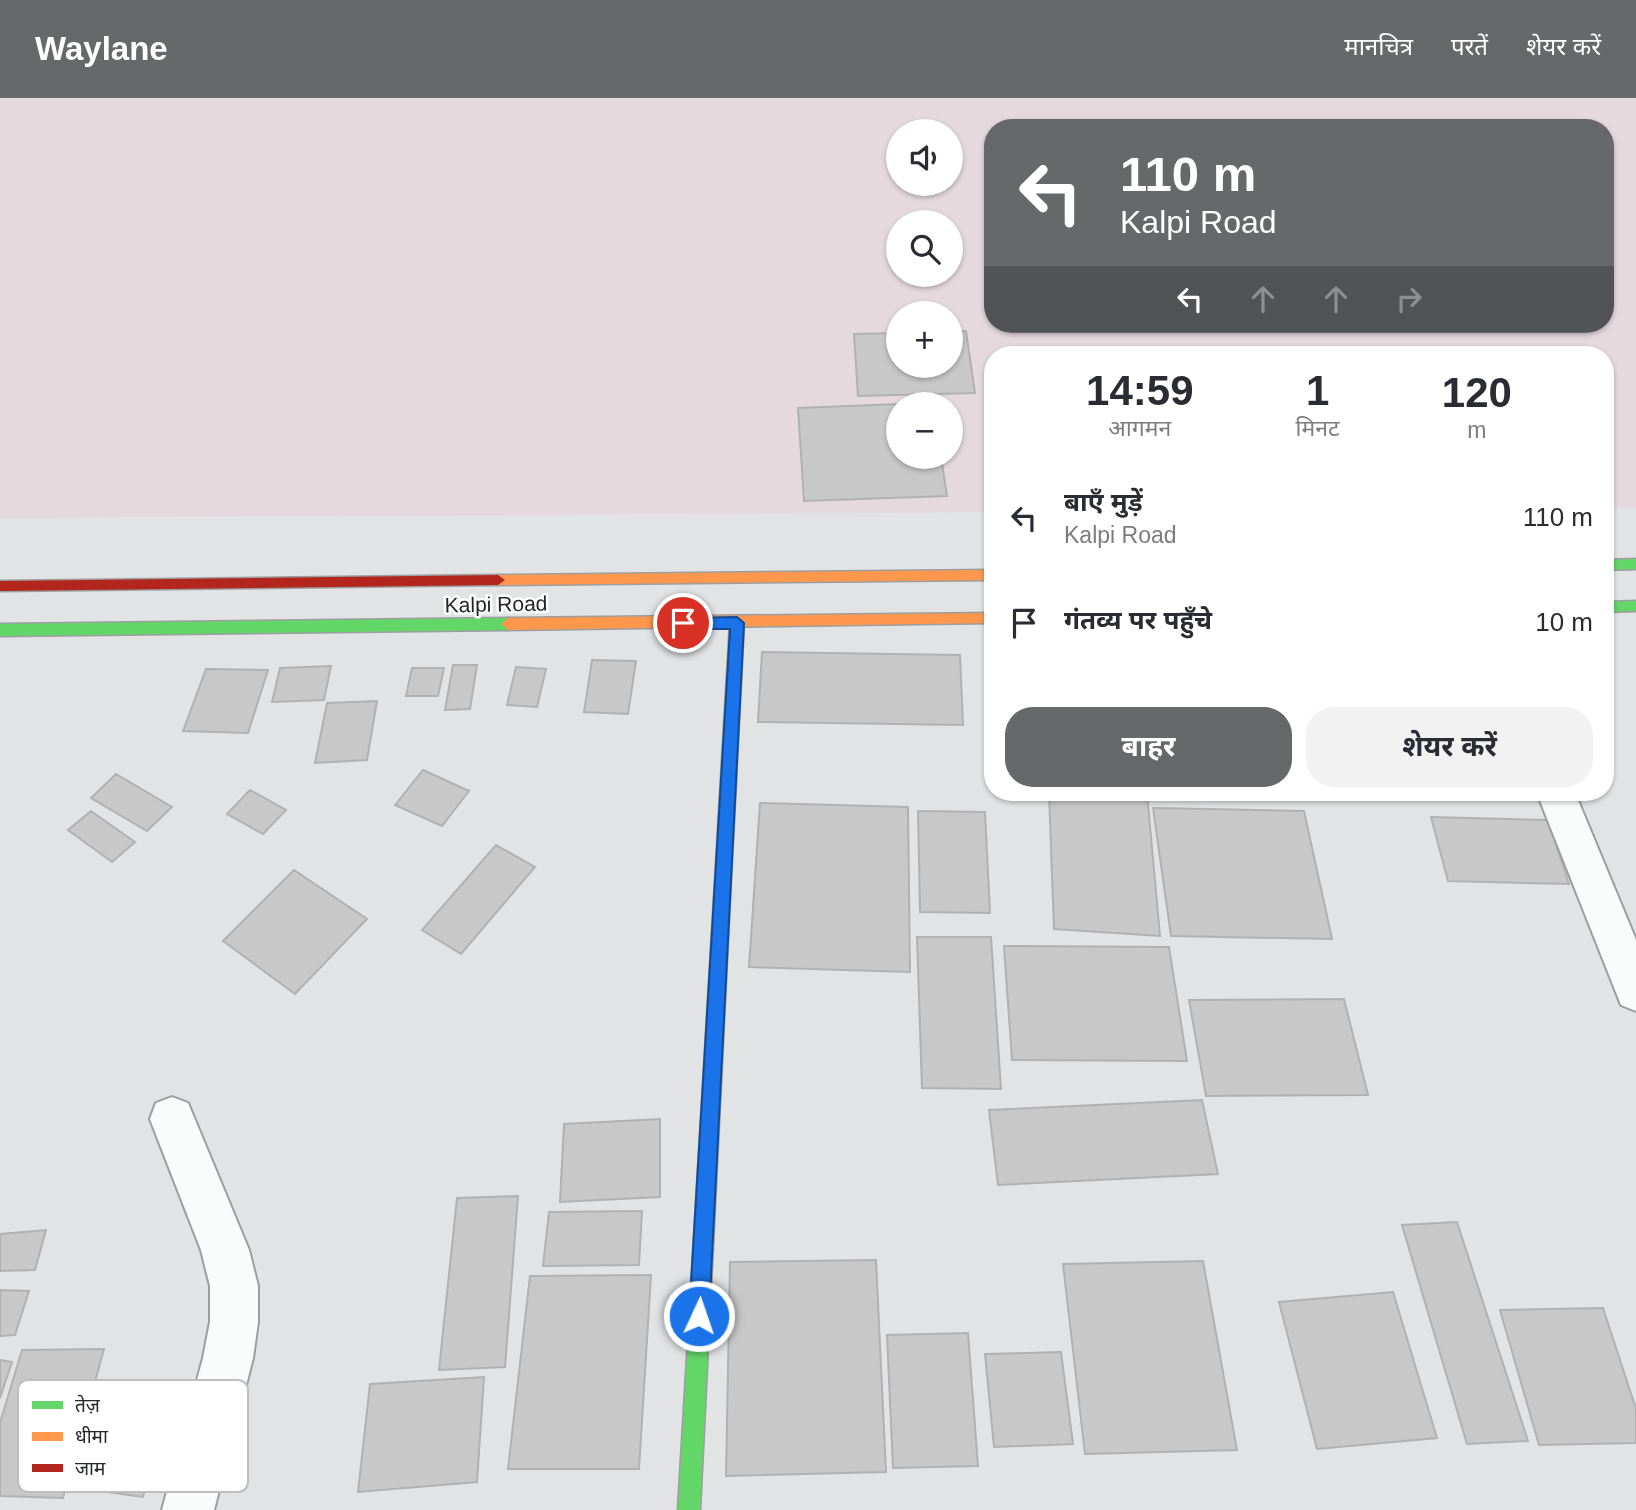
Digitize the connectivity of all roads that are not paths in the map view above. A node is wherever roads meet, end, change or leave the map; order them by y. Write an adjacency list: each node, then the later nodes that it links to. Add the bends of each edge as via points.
1 (1614, 565): 2 (main road)
2 (1636, 565)
3 (984, 575): 4 (main road, Kalpi Road)
4 (0, 586)
5 (1636, 606): 6 (main road)
6 (1614, 607)
7 (984, 618): 8 (main road, Kalpi Road)
8 (737, 623): 9 (main road, Kalpi Road); 16 (main road)
9 (0, 630)
10 (1559, 801): 11 (street)
11 (1636, 991)
12 (172, 1119): 13 (street, via 225,1250 234,1286 234,1322)
13 (222, 1380)
14 (193, 1492): 15 (street)
15 (188, 1510)
16 (689, 1510)

